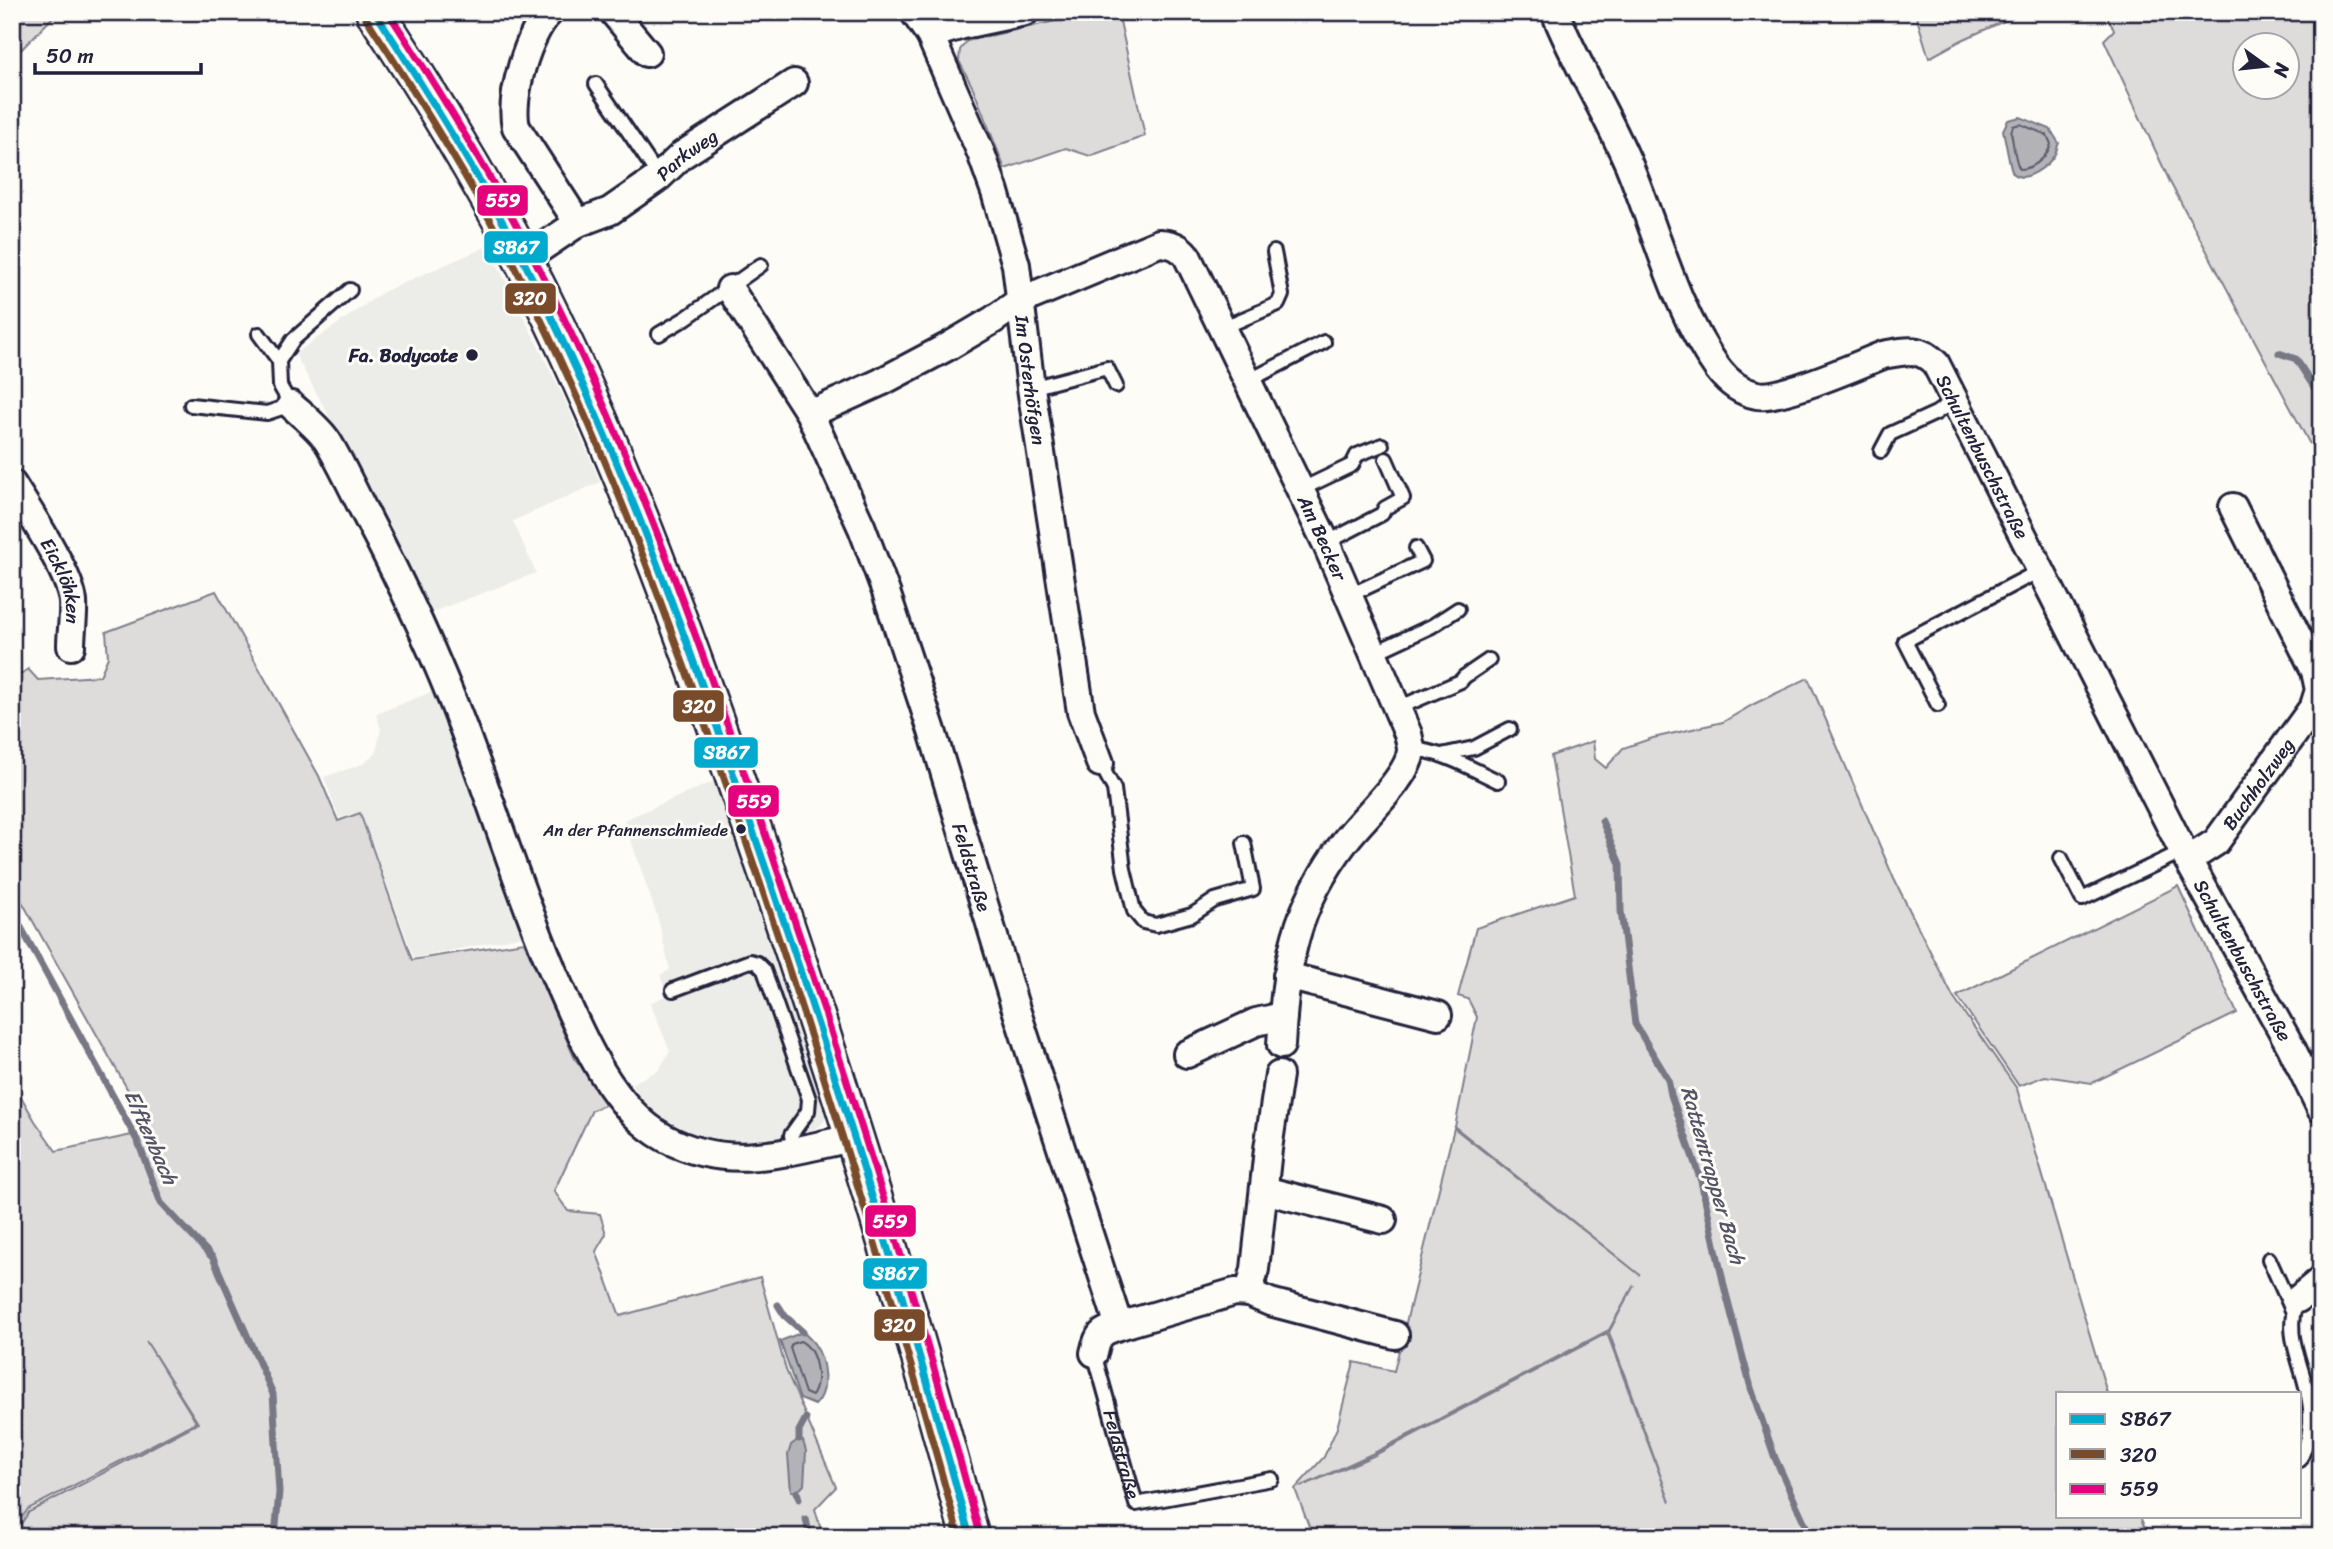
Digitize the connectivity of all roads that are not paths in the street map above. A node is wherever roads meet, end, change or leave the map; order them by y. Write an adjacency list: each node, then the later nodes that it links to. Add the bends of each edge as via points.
1 (550, 12): 12 (street, via 532,36 513,115 516,127)
2 (613, 12): 8 (street)
3 (914, 12): 7 (street, Im Osterhöfgen)
4 (1025, 12): 7 (street)
5 (1555, 12): 27 (street, Schultenbuschstraße, via 1628,164 1695,331 1730,382 1760,396 1772,394 1883,355 1915,351 1936,365)
6 (379, 14): 14 (main road)
7 (930, 35): 18 (street, Im Osterhöfgen, via 995,192 1016,265)
8 (648, 53)
9 (794, 83): 11 (street, Parkweg, via 682,155)
10 (596, 84): 11 (lane)
11 (659, 177): 12 (street, Parkweg, via 610,211)
12 (578, 223): 14 (street, Parkweg)
13 (1274, 252): 19 (lane, via 1282,295 1278,304)
14 (523, 260): 64 (main road, via 593,408 664,581 728,755)
15 (761, 265): 16 (lane)
16 (730, 289): 21 (lane); 30 (street, Feldstraße)
17 (349, 290): 23 (lane, via 293,340)
18 (1020, 301): 19 (street, Am Becker, via 1159,243 1170,244 1187,257); 26 (street, Im Osterhöfgen); 30 (street, via 949,346)
19 (1222, 328): 24 (street, Am Becker)
20 (259, 334): 23 (lane)
21 (659, 334)
22 (1324, 342): 24 (lane)
23 (279, 361): 29 (lane, via 280,386)
24 (1248, 381): 35 (street, Am Becker)
25 (1116, 386): 26 (lane, via 1107,368)
26 (1031, 388): 51 (street, Im Osterhöfgen, via 1081,712)
27 (1953, 401): 32 (lane, via 1890,434); 39 (street, Schultenbuschstraße)
28 (191, 405): 29 (lane, via 267,412)
29 (291, 405): 65 (street, via 327,440 439,668 531,918 589,1052 625,1103 664,1137 685,1147 741,1158)
30 (810, 414): 72 (street, Feldstraße, via 886,592)
31 (1382, 445): 35 (lane)
32 (1881, 451)
33 (1387, 459): 37 (lane, via 1403,498)
34 (12, 484): 42 (street, Eicklöhken, via 68,583 73,600)
35 (1300, 490): 37 (street, Am Becker)
36 (2233, 507): 47 (street, Buchholzweg, via 2315,671)
37 (1326, 543): 40 (street, Am Becker)
38 (1416, 548): 40 (lane, via 1423,561)
39 (2041, 570): 45 (lane, via 1905,641); 54 (street, Schultenbuschstraße)
40 (1350, 595): 43 (street, Am Becker)
41 (1458, 609): 43 (lane)
42 (71, 646)
43 (1374, 653): 46 (street, Am Becker)
44 (1489, 660): 46 (lane, via 1461,681)
45 (1938, 705)
46 (1398, 708): 49 (street, Am Becker)
47 (2318, 709): 54 (street, Buchholzweg, via 2216,842)
48 (1510, 729): 50 (lane, via 1474,748)
49 (1411, 749): 50 (lane); 56 (street, via 1392,786 1346,839 1317,882 1294,937)
50 (1441, 755): 52 (lane)
51 (1100, 763): 53 (lane, via 1114,789 1124,869 1134,911 1143,922 1156,925 1192,915 1215,900 1253,889)
52 (1498, 780)
53 (1244, 844)
54 (2185, 855): 55 (lane, via 2082,899); 63 (street, Schultenbuschstraße)
55 (2061, 858)
56 (1287, 976): 58 (street); 59 (street)
57 (673, 990): 65 (lane, via 750,961 764,970 809,1099 808,1111 791,1135)
58 (1438, 1015)
59 (1283, 1016): 60 (street); 61 (street, via 1256,1022)
60 (1281, 1045)
61 (1187, 1054)
62 (1279, 1075): 66 (street)
63 (2321, 1110)
64 (856, 1137): 65 (street); 77 (main road)
65 (794, 1150)
66 (1264, 1190): 67 (street); 70 (street)
67 (1383, 1220)
68 (2269, 1259): 71 (lane)
69 (2321, 1280): 71 (street)
70 (1249, 1293): 72 (street, Feldstraße); 73 (street, Feldstraße)
71 (2295, 1304): 75 (lane, via 2292,1324 2316,1394 2318,1414 2310,1446)
72 (1119, 1326): 74 (street, Feldstraße, via 1103,1331)
73 (1395, 1335)
74 (1094, 1353): 76 (lane, Feldstraße, via 1136,1504)
75 (2302, 1457)
76 (1272, 1479)
77 (970, 1537)

